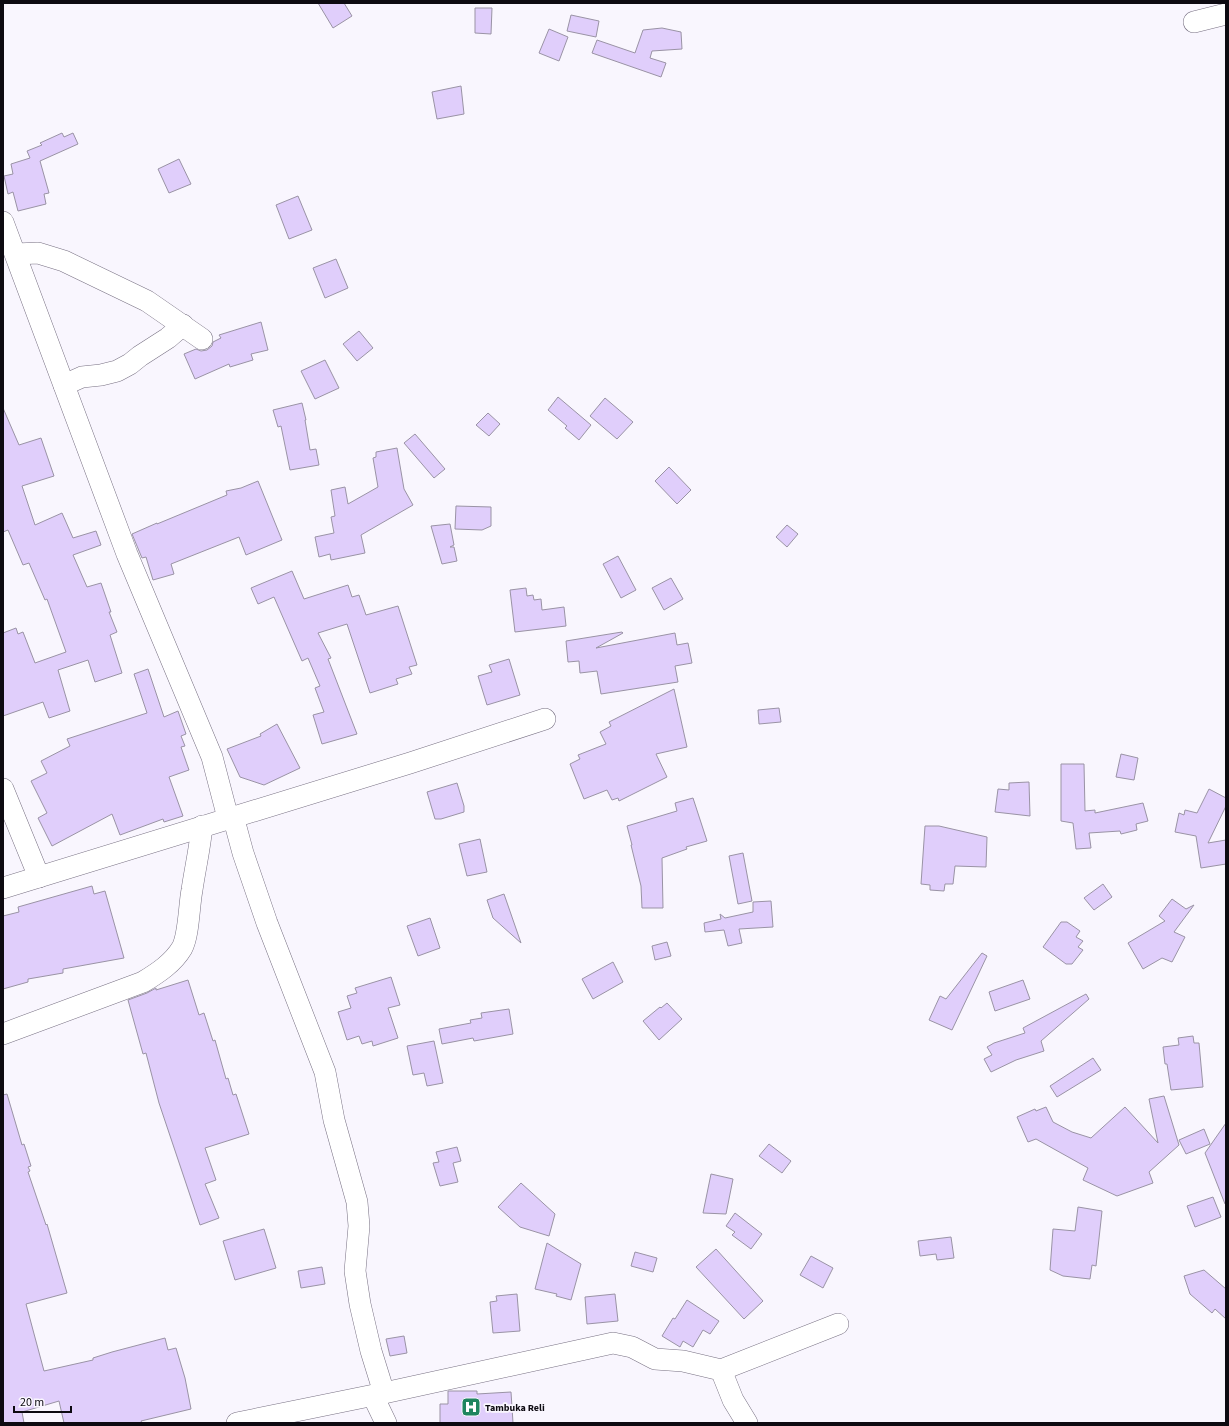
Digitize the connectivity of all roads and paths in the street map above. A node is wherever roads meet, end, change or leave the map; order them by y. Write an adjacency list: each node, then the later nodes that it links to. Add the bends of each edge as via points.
1 (1226, 14): 2 (street)
2 (1194, 22)
3 (3, 222): 4 (street)
4 (16, 254): 5 (street, via 38,253 64,261 148,301); 7 (street)
5 (183, 326): 6 (street); 7 (street, via 117,371 82,377)
6 (202, 339)
7 (64, 385): 10 (street, via 127,554 212,757)
8 (546, 720): 10 (street)
9 (3, 789): 12 (street)
10 (230, 817): 11 (street); 17 (street, via 267,923 325,1072 334,1120 357,1202 359,1226 355,1271)
11 (202, 826): 12 (street); 14 (street, via 187,929 183,946 176,957 143,982)
12 (39, 877): 13 (street)
13 (3, 888)
14 (3, 1034)
15 (838, 1324): 16 (street)
16 (721, 1370): 17 (street, via 683,1361 654,1359 632,1347 613,1344); 20 (street, via 733,1400)
17 (378, 1394): 18 (street); 19 (street)
18 (237, 1423)
19 (386, 1423)
20 (747, 1423)

